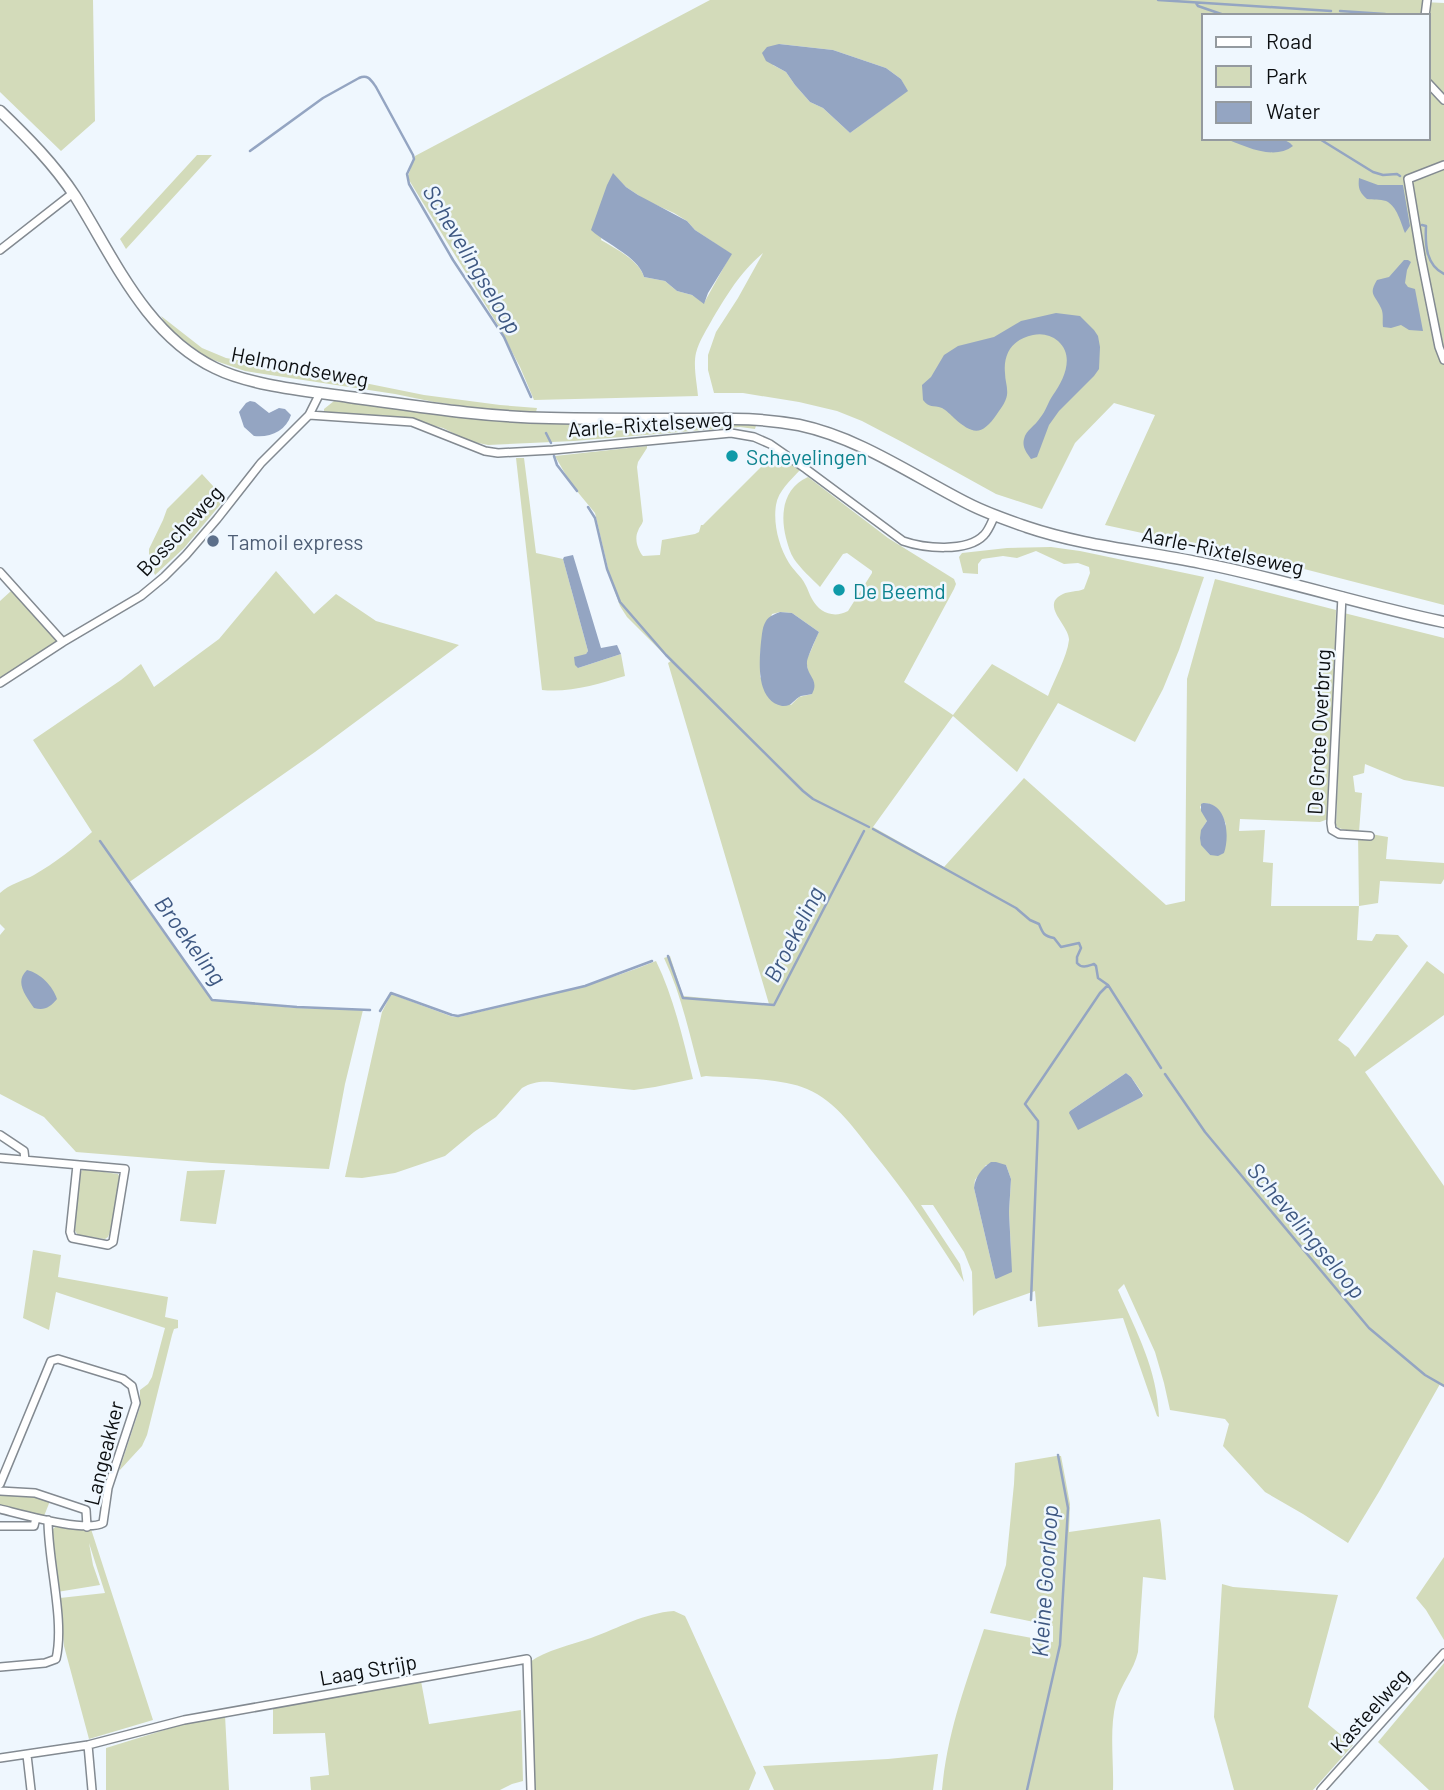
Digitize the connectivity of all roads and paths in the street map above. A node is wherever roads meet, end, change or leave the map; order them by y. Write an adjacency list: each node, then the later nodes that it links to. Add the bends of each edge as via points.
1 (1430, 85): 2 (street)
2 (1444, 100)
3 (0, 111): 5 (street, Helmondseweg)
4 (1444, 164): 7 (street, via 1408,179)
5 (73, 193): 6 (street); 8 (street, Helmondseweg, via 126,281 163,331 216,369 243,379)
6 (0, 250)
7 (1444, 360)
8 (320, 393): 9 (street, Bosscheweg); 10 (street, Helmondseweg, via 451,411)
9 (309, 415): 11 (street, Helmondseweg, via 412,422 485,452); 16 (street, Bosscheweg, via 261,463 163,577 141,596)
10 (547, 418): 12 (street, Aarle-Rixtelseweg, via 740,418 803,426 852,441)
11 (553, 450): 12 (street, Aarle-Rixtelseweg, via 731,433 770,444 903,541 917,546 940,548 973,542 984,535)
12 (995, 515): 14 (street, Aarle-Rixtelseweg, via 1073,540 1202,563)
13 (0, 572): 16 (street)
14 (1342, 596): 15 (street, Aarle-Rixtelseweg); 18 (street, De Grote Overbrug, via 1331,823 1339,834)
15 (1444, 622)
16 (64, 642): 17 (street, Bosscheweg)
17 (0, 683)
18 (1370, 836)
19 (0, 1135): 21 (street, via 24,1151)
20 (0, 1158): 21 (street)
21 (25, 1160): 22 (street)
22 (77, 1165): 22 (street, via 125,1168 113,1242 108,1245 72,1238)
23 (0, 1484): 29 (street, Langeakker, via 51,1361 58,1359 123,1379 132,1386 136,1403 108,1488 103,1524)
24 (0, 1491): 29 (street, via 35,1493 86,1510)
25 (0, 1509): 26 (street)
26 (36, 1518): 27 (street); 28 (street, via 34,1526)
27 (48, 1520): 29 (street); 31 (street, via 58,1621 56,1659)
28 (0, 1526)
29 (87, 1527)
30 (1444, 1653): 38 (street, Kasteelweg)
31 (0, 1667)
32 (88, 1745): 33 (street, Laag Strijp); 36 (street); 37 (street, Laag Strijp, via 184,1720 527,1658)
33 (27, 1755): 34 (street, Laag Strijp); 35 (street)
34 (0, 1758)
35 (31, 1790)
36 (92, 1790)
37 (531, 1790)
38 (1321, 1790)

